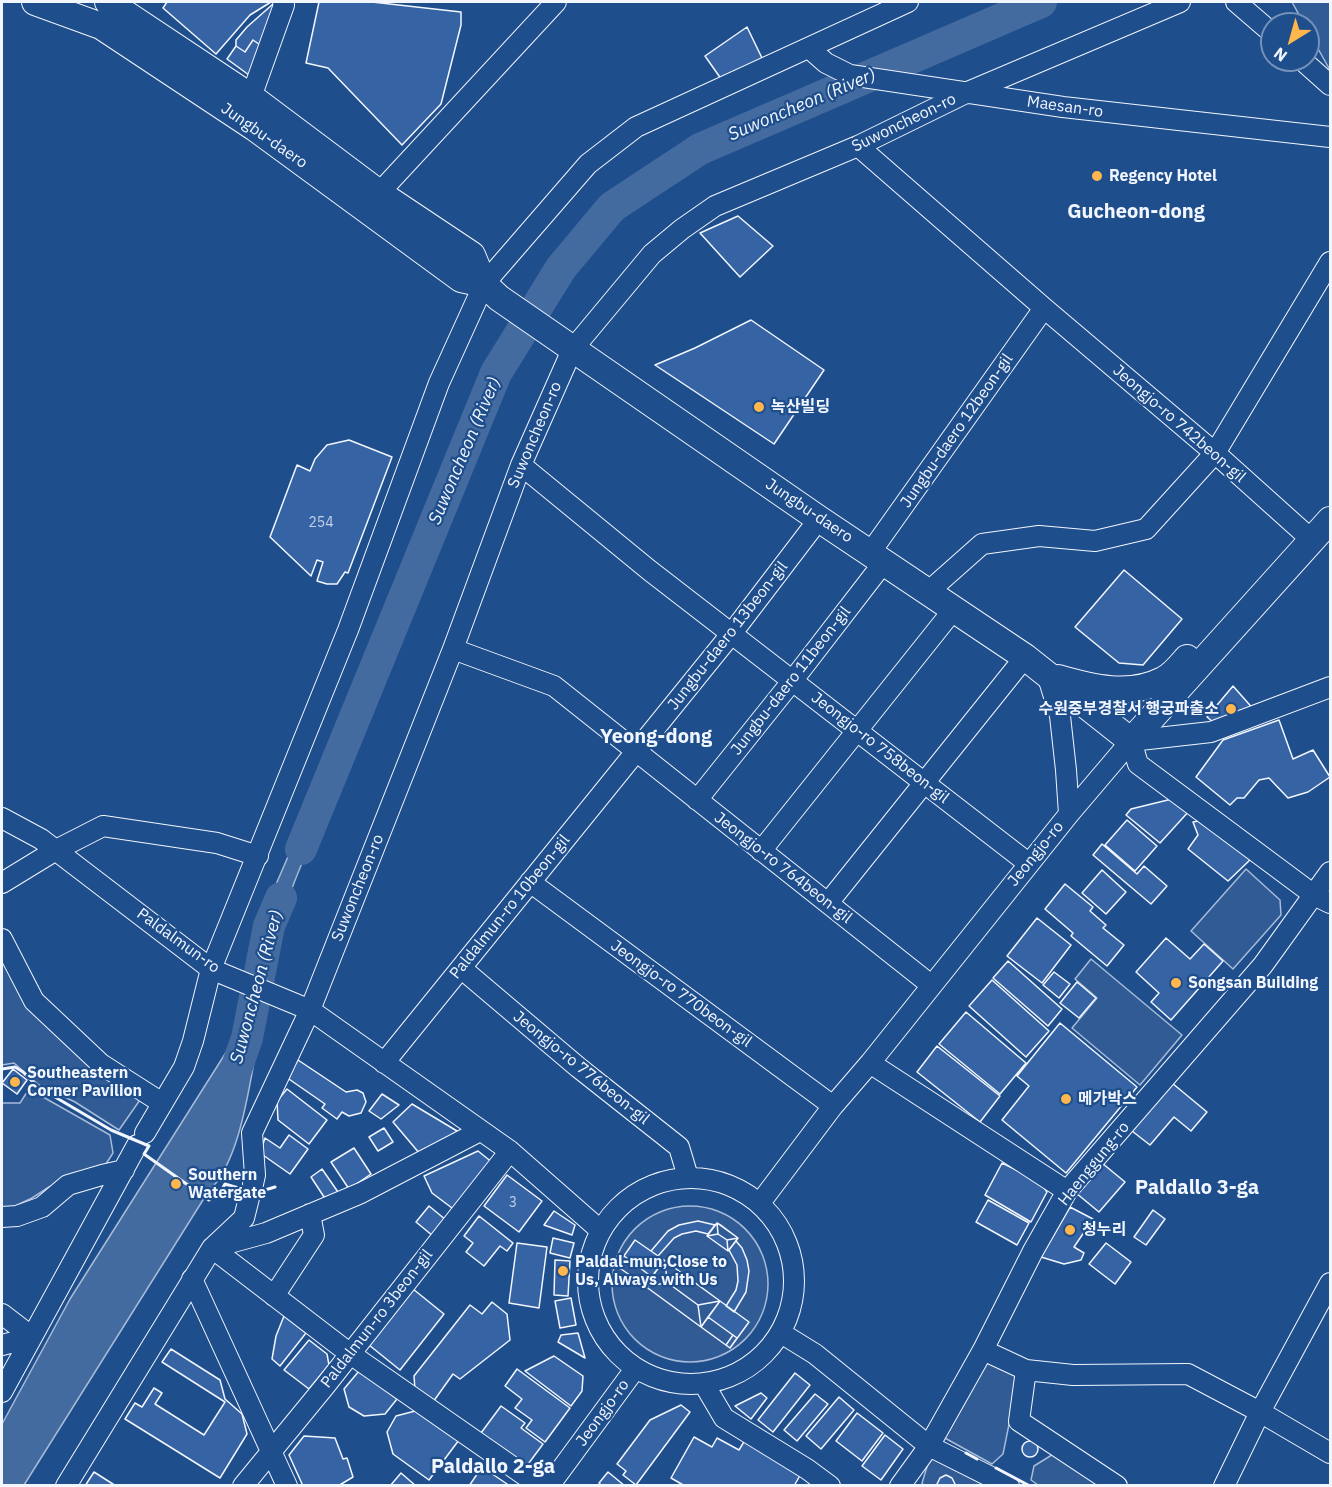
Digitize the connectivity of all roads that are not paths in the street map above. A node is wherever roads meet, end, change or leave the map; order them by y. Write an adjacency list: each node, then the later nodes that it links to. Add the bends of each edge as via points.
1 (35, 2): 18 (main road, Jungbu-daero, via 101,26 255,128 461,279)
2 (108, 2): 13 (main road, Jungbu-daero)
3 (556, 2): 16 (street)
4 (908, 2): 9 (street)
5 (1180, 2): 12 (street, Suwoncheon-ro)
6 (1236, 2): 8 (street)
7 (284, 3): 13 (street)
8 (1260, 23)
9 (809, 48): 12 (street, Maesan-ro, via 826,63 850,75); 18 (street, via 636,127 588,164)
10 (1315, 72): 11 (street)
11 (1330, 85)
12 (962, 91): 14 (street, Maesan-ro, via 1063,107); 15 (street, Suwoncheon-ro)
13 (251, 97): 16 (main road, Jungbu-daero)
14 (1330, 137)
15 (858, 146): 19 (street, Jeongjo-ro 742beon-gil); 20 (street, Suwoncheon-ro, via 716,206 682,229 652,254)
16 (379, 193): 18 (main road, Jungbu-daero, via 472,255)
17 (1330, 262): 21 (street)
18 (491, 291): 20 (main road, Jungbu-daero); 45 (street, via 439,383 348,630)
19 (1044, 308): 21 (street, Jeongjo-ro 742beon-gil); 26 (street, Jungbu-daero 12beon-gil)
20 (568, 347): 22 (street, Suwoncheon-ro); 23 (main road, Jungbu-daero)
21 (1215, 453): 25 (street, Jeongjo-ro 742beon-gil); 27 (street, via 1146,529 1095,541 1039,536 982,544)
22 (521, 465): 29 (street, Jeongjo-ro 758beon-gil); 31 (street, Suwoncheon-ro)
23 (819, 519): 26 (main road, Jungbu-daero); 29 (street, Jungbu-daero 13beon-gil)
24 (1330, 520): 25 (main road, Jeongjo-ro)
25 (1313, 541): 30 (main road, Jeongjo-ro)
26 (877, 557): 27 (main road, Jungbu-daero); 34 (street, Jungbu-daero 11beon-gil)
27 (929, 591): 28 (main road, Jungbu-daero)
28 (954, 609): 32 (main road, Jungbu-daero); 36 (street)
29 (732, 633): 34 (street, Jeongjo-ro 758beon-gil); 38 (street, Jungbu-daero 13beon-gil)
30 (1228, 634): 33 (main road, via 1200,643 1165,680 1147,685 1108,690); 37 (main road, Jeongjo-ro)
31 (453, 649): 38 (street, Jeongjo-ro 764beon-gil, via 554,686); 56 (street, Suwoncheon-ro)
32 (1026, 657): 33 (main road, Jungbu-daero); 39 (street)
33 (1047, 674): 37 (main road, Jungbu-daero); 41 (street, via 1060,716)
34 (794, 681): 36 (street, Jeongjo-ro 758beon-gil); 40 (street, Jungbu-daero 11beon-gil)
35 (1330, 687): 37 (street, via 1211,732)
36 (858, 730): 39 (street, Jeongjo-ro 758beon-gil); 44 (street)
37 (1131, 741): 41 (street, Jeongjo-ro); 50 (street, via 1138,764)
38 (635, 752): 40 (street, Jeongjo-ro 764beon-gil); 48 (street, Paldalmun-ro 10beon-gil)
39 (925, 783): 46 (street, Jeongjo-ro 758beon-gil); 51 (street)
40 (697, 800): 44 (street, Jeongjo-ro 764beon-gil)
41 (1069, 814): 46 (street, Jeongjo-ro)
42 (2, 818): 43 (street, Paldalmun-ro)
43 (56, 850): 45 (street, via 103,826 217,843); 49 (street); 54 (street, Paldalmun-ro)
44 (761, 851): 51 (street, Jeongjo-ro 764beon-gil)
45 (258, 856): 54 (street)
46 (1028, 863): 55 (street, Jeongjo-ro)
47 (1330, 872): 50 (street, Haenggung-ro)
48 (530, 882): 53 (street, Paldalmun-ro 10beon-gil); 60 (street, Jeongjo-ro 770beon-gil)
49 (2, 883)
50 (1322, 899): 65 (street, Haenggung-ro)
51 (828, 903): 55 (street, Jeongjo-ro 764beon-gil)
52 (2, 939): 59 (street, via 34,1001 101,1064)
53 (461, 968): 57 (street, Paldalmun-ro 10beon-gil); 64 (street, Jeongjo-ro 776beon-gil, via 679,1147)
54 (215, 971): 56 (street, Paldalmun-ro); 59 (street, via 184,1067)
55 (931, 985): 58 (street, Jeongjo-ro)
56 (303, 1007): 57 (street, Paldalmun-ro); 70 (street, Suwoncheon-ro, via 252,1133 255,1175 244,1218)
57 (384, 1063): 61 (street, Paldalmun-ro)
58 (870, 1063): 60 (street, Jeongjo-ro); 65 (street)
59 (162, 1103): 63 (street)
60 (832, 1106): 66 (street, Jeongjo-ro)
61 (480, 1131): 62 (street, Paldalmun-ro); 67 (street, via 361,1193)
62 (510, 1151): 69 (street, Paldalmun-ro); 79 (street, Paldalmun-ro 3beon-gil)
63 (124, 1170): 68 (street, via 68,1185 42,1207); 76 (street)
64 (688, 1177): 66 (street, via 714,1180 739,1189); 69 (street, via 653,1184 622,1202)
65 (1067, 1191): 78 (street, Haenggung-ro)
66 (760, 1203): 75 (street, via 782,1231 794,1265 793,1300)
67 (310, 1214): 70 (street, via 266,1233); 73 (street, via 314,1235)
68 (2, 1217)
69 (600, 1230): 80 (street, via 589,1259 587,1290 595,1321 611,1348)
70 (212, 1248): 71 (street, Suwoncheon-ro); 73 (street)
71 (192, 1279): 86 (street); 88 (street, Suwoncheon-ro)
72 (1330, 1283): 84 (street)
73 (274, 1296): 79 (street)
74 (2, 1314): 76 (street)
75 (781, 1334): 82 (street, via 748,1368); 85 (street, via 815,1354)
76 (32, 1337): 77 (street); 83 (street)
77 (2, 1345)
78 (983, 1350): 81 (street); 85 (street, Haenggung-ro)
79 (349, 1353): 86 (street, Paldalmun-ro 3beon-gil); 91 (street)
80 (635, 1369): 82 (street, via 668,1382); 92 (street, Jeongjo-ro)
81 (1026, 1370): 84 (street, via 1073,1375 1188,1374); 96 (street, via 1019,1421)
82 (704, 1384): 93 (street, via 724,1418)
83 (2, 1392)
84 (1260, 1412): 87 (street); 97 (street)
85 (929, 1446): 94 (street, Haenggung-ro); 95 (street)
86 (271, 1450): 89 (street, Paldalmun-ro 3beon-gil); 90 (street)
87 (1330, 1454)
88 (66, 1485)
89 (243, 1485)
90 (287, 1485)
91 (540, 1485)
92 (549, 1485)
93 (830, 1485)
94 (900, 1485)
95 (1009, 1485)
96 (1117, 1485)
97 (1224, 1485)

